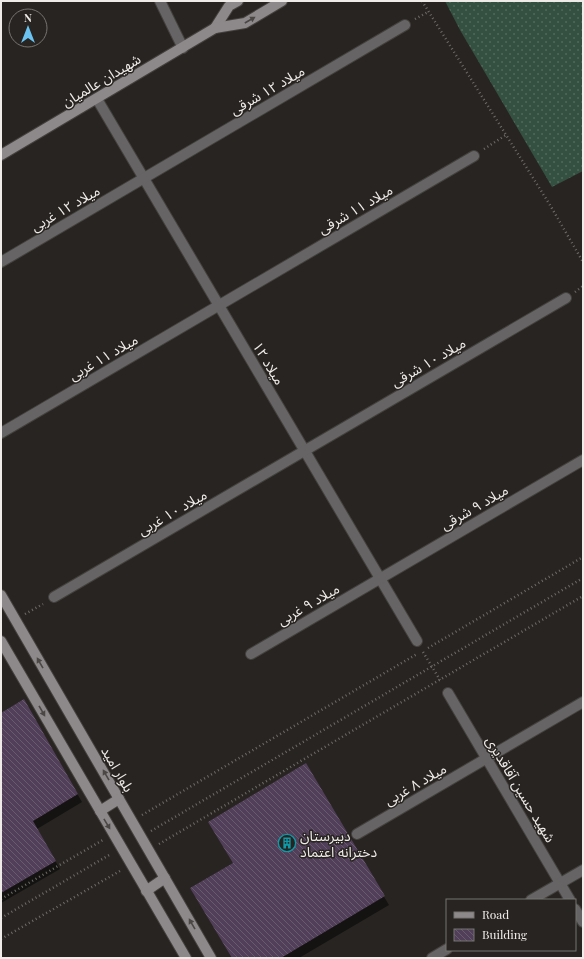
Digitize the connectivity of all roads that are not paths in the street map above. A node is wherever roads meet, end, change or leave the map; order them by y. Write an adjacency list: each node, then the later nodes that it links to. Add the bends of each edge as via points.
1 (160, 1): 6 (street)
2 (238, 1): 5 (street, via 229,6)
3 (282, 1): 5 (street, one-way to 3, via 245,23)
4 (405, 25): 10 (street, میلاد ۱۲ شرقی)
5 (215, 28): 6 (street, شهیدان عالمیان)
6 (183, 48): 7 (street, شهیدان عالمیان)
7 (97, 99): 8 (street, شهیدان عالمیان); 10 (street, میلاد ۱۲)
8 (1, 155)
9 (474, 156): 13 (street, میلاد ۱۱ شرقی)
10 (143, 178): 11 (street, میلاد ۱۲ غربی); 13 (street, میلاد ۱۲)
11 (1, 262)
12 (566, 298): 15 (street, میلاد ۱۰ شرقی)
13 (218, 305): 14 (street, میلاد ۱۱ غربی); 15 (street, میلاد ۱۲)
14 (1, 433)
15 (304, 451): 17 (street, میلاد ۱۲); 19 (street, میلاد ۱۰ غربی)
16 (583, 460): 17 (street, میلاد ۹ شرقی)
17 (380, 578): 21 (street, میلاد ۱۲); 22 (street, میلاد ۹ غربی)
18 (1, 595): 26 (street, بلوار امید, one-way to 18)
19 (54, 597)
20 (1, 641): 27 (street, one-way to 27)
21 (417, 641)
22 (251, 654)
23 (448, 693): 25 (street, شهید حسین آقاقدیری)
24 (583, 702): 25 (street, میلاد ۸ غربی)
25 (486, 759): 28 (street, میلاد ۸ غربی); 31 (street, شهید حسین آقاقدیری)
26 (119, 799): 27 (street); 30 (street, بلوار امید)
27 (100, 811): 32 (street, one-way to 32)
28 (357, 834)
29 (583, 870): 31 (street)
30 (165, 878): 32 (street); 39 (street, بلوار امید, one-way to 30)
31 (560, 883): 33 (street); 34 (street, شهید حسین آقاقدیری)
32 (146, 890): 38 (street)
33 (533, 899)
34 (569, 899)
35 (576, 911): 36 (street)
36 (583, 922)
37 (446, 950): 40 (street)
38 (186, 958)
39 (211, 958)
40 (432, 958)

